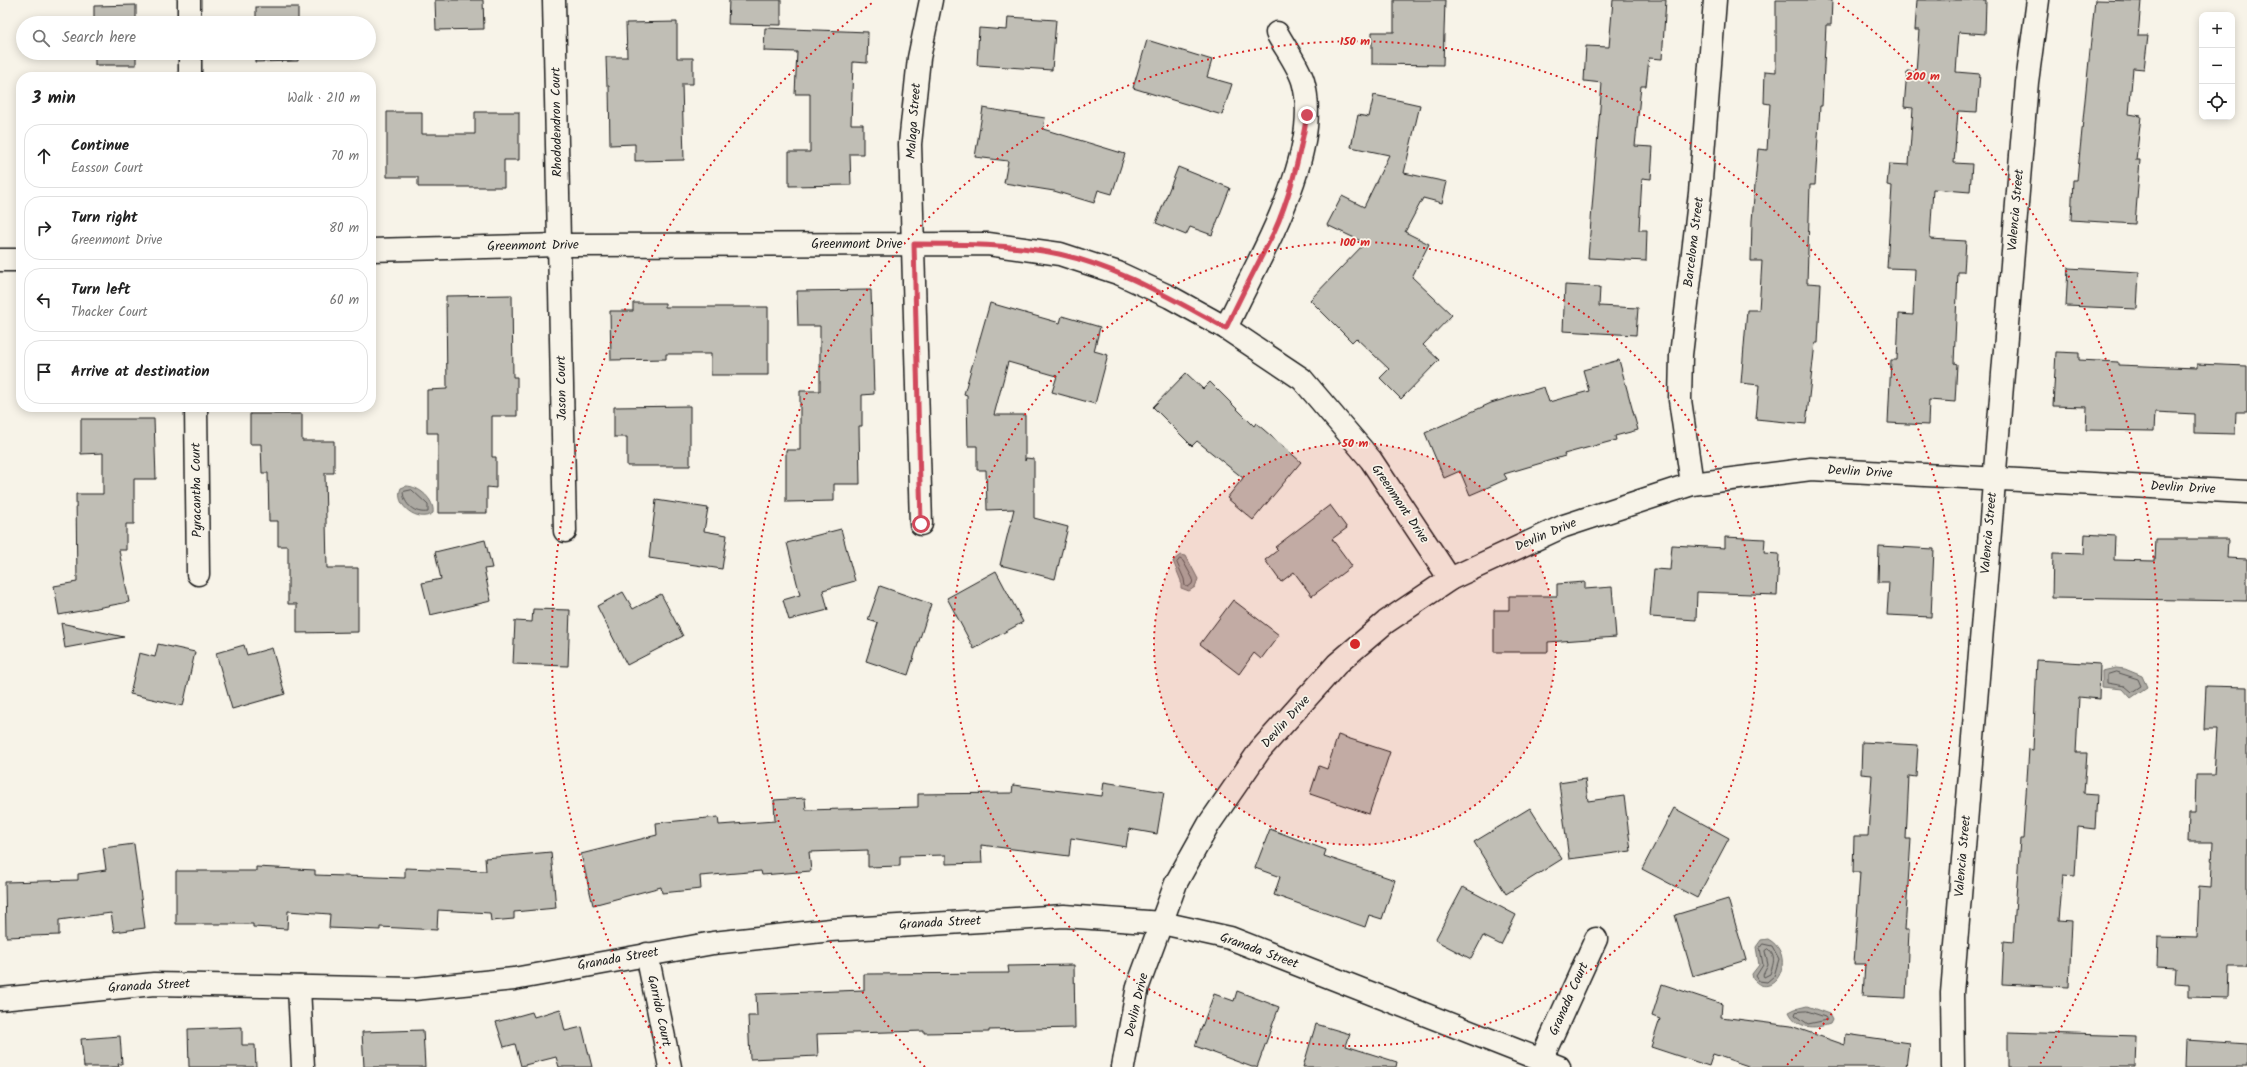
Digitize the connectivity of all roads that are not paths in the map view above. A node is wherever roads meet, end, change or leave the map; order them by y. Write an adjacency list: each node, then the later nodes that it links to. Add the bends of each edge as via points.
1 (189, 0): 6 (street)
2 (554, 0): 11 (street, Rhododendron Court)
3 (931, 0): 10 (street, Malaga Street, via 919,58 910,144)
4 (1715, 0): 18 (street, Barcelona Street, via 1700,193 1681,355 1680,400)
5 (2038, 0): 17 (street, Valencia Street, via 2027,82)
6 (190, 16)
7 (1277, 33): 15 (street, via 1303,80 1307,115 1299,163 1274,231)
8 (190, 60): 9 (street)
9 (190, 72)
10 (914, 244): 11 (street, Greenmont Drive); 15 (street, Greenmont Drive, via 988,244 1060,254 1118,273 1170,297); 20 (street, Malaga Street)
11 (560, 245): 12 (street, Greenmont Drive); 21 (street, Jason Court)
12 (376, 250)
13 (0, 260): 14 (street)
14 (16, 260)
15 (1226, 328): 23 (street, Greenmont Drive, via 1302,379 1370,460)
16 (196, 412): 22 (street, Pyracantha Court)
17 (1993, 478): 18 (street, Devlin Drive, via 1811,469); 19 (street, Devlin Drive); 33 (street, Valencia Street, via 1952,993)
18 (1692, 484): 23 (street, Devlin Drive, via 1564,526)
19 (2247, 492)
20 (921, 524)
21 (565, 531)
22 (198, 574)
23 (1450, 579): 24 (street, Devlin Drive, via 1386,622 1337,664 1260,750 1209,824 1176,883)
24 (1162, 923): 26 (street, Granada Street, via 1064,916 838,929 713,942); 29 (street, Granada Street, via 1230,938); 32 (street, Devlin Drive, via 1138,986)
25 (1596, 939): 29 (street, Granada Court)
26 (647, 954): 27 (street, Granada Street, via 514,978 414,989); 31 (street, Garrido Court)
27 (299, 987): 28 (street, Granada Street, via 154,984); 30 (street)
28 (0, 999)
29 (1550, 1063)
30 (303, 1067)
31 (670, 1067)
32 (1124, 1067)
33 (1953, 1067)

